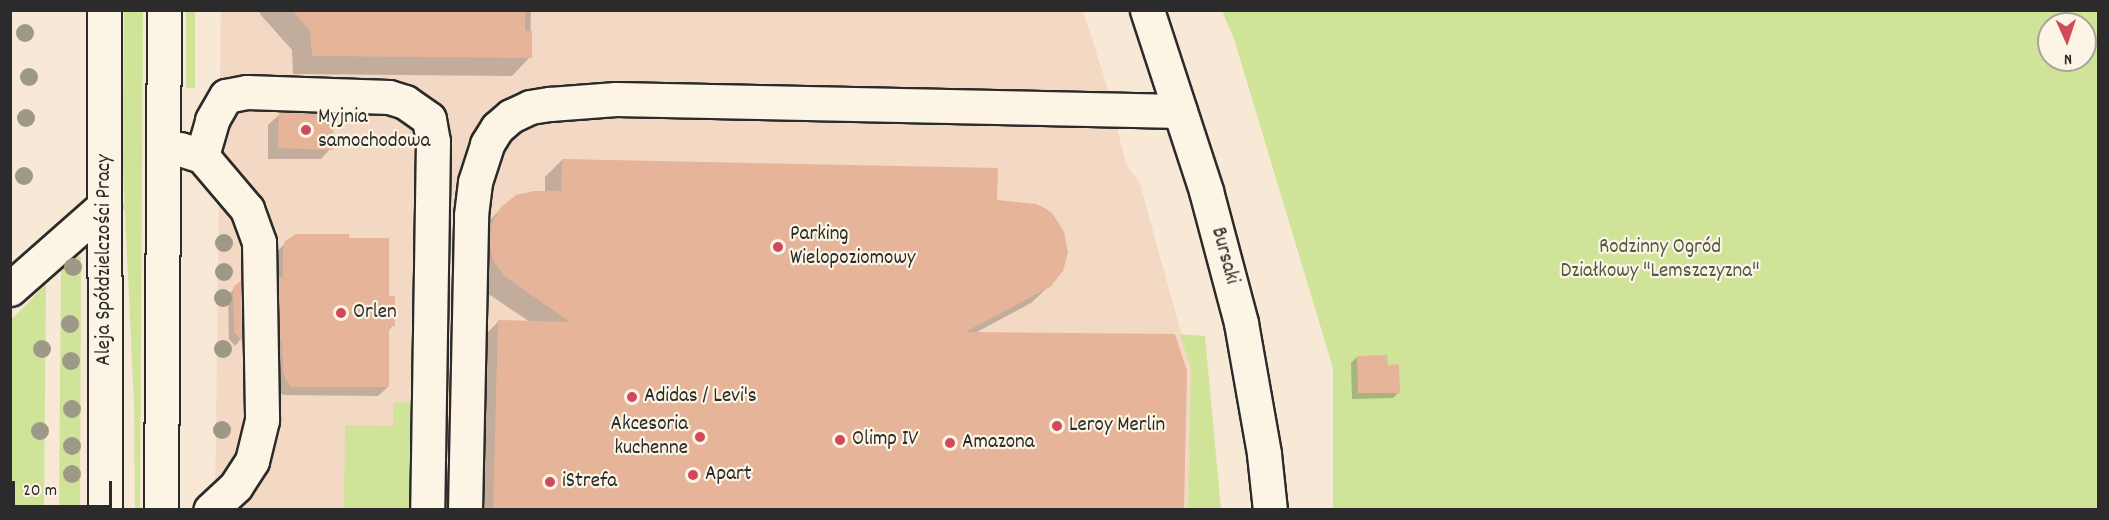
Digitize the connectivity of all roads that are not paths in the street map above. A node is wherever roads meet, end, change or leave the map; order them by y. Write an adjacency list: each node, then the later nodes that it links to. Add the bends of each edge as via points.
1 (104, 10): 7 (main road, Aleja Spółdzielczości Pracy)
2 (164, 10): 5 (main road)
3 (1146, 10): 4 (main road, Bursaki)
4 (1180, 111): 13 (main road, via 616,99 530,107 511,116 497,128 488,144 475,182 471,215); 14 (main road, Bursaki, via 1241,322)
5 (163, 143): 6 (main road); 10 (main road)
6 (201, 156): 11 (main road, via 247,209 259,242 262,420 252,461 236,486); 12 (main road, via 212,120 226,96 247,92 389,97 405,102 429,119 433,141)
7 (104, 206): 8 (main road); 9 (main road, Aleja Spółdzielczości Pracy)
8 (10, 290)
9 (105, 510)
10 (161, 510)
11 (210, 510)
12 (427, 510)
13 (465, 510)
14 (1270, 510)

